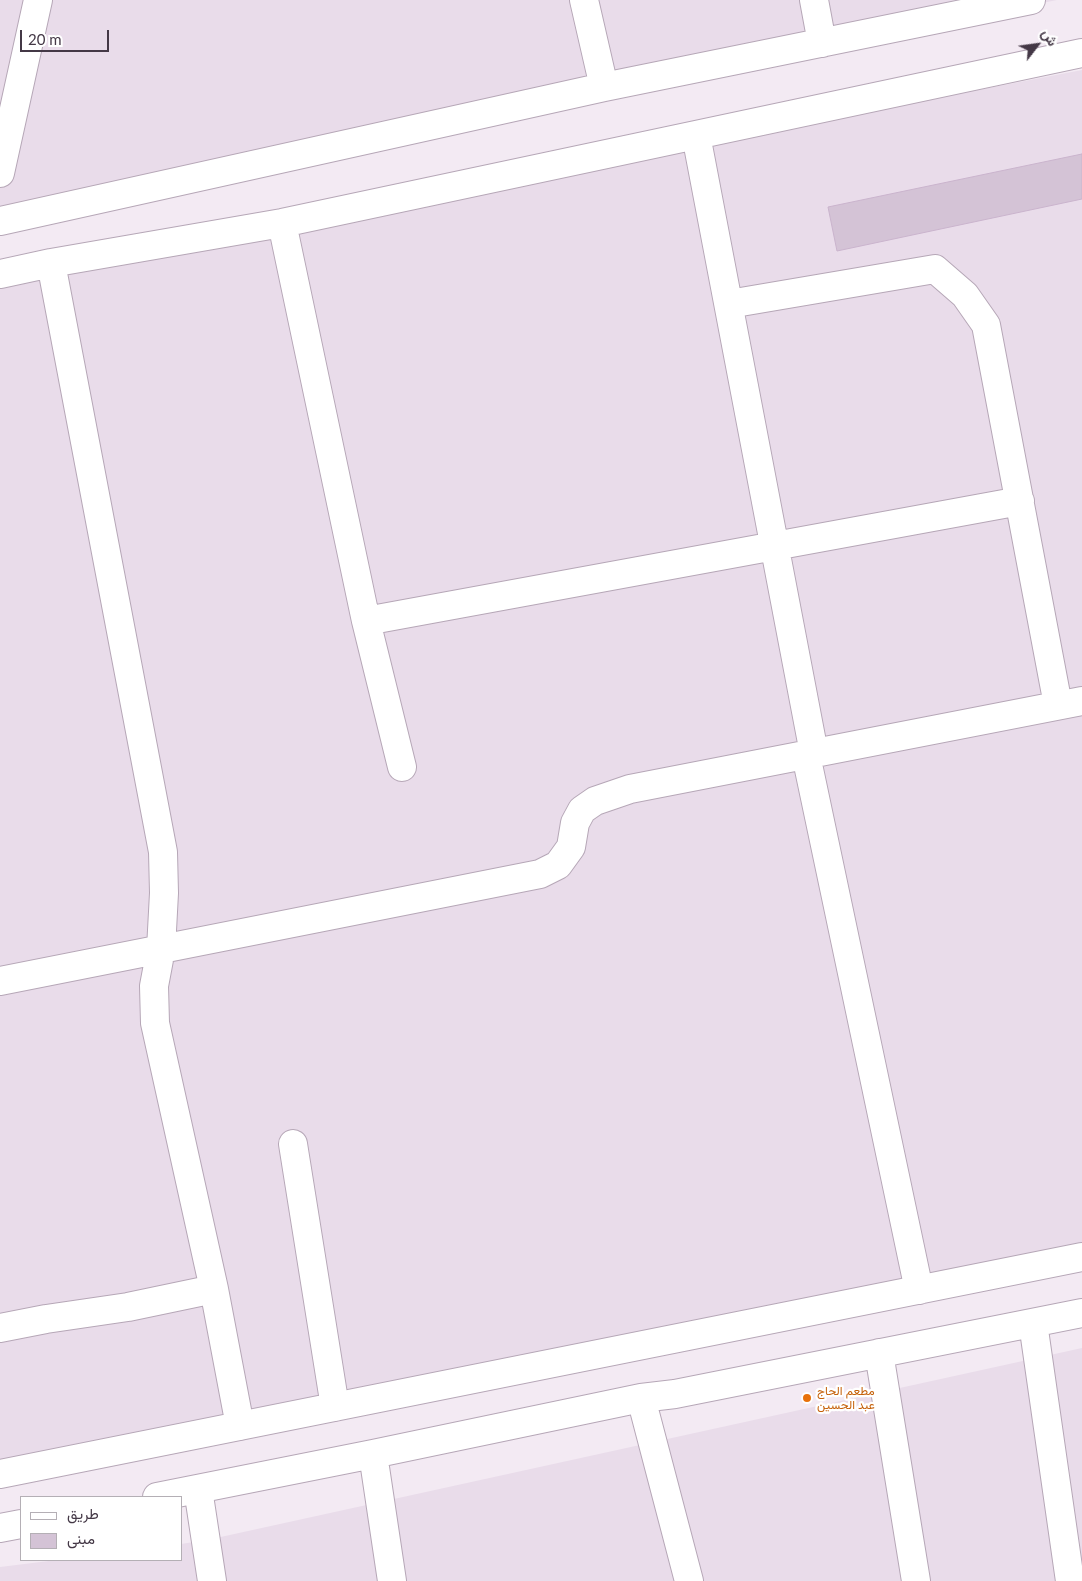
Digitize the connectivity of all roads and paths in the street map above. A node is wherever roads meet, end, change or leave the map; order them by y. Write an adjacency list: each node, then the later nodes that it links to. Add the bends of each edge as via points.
1 (38, 0): 9 (street)
2 (584, 0): 7 (street)
3 (814, 0): 5 (street)
4 (1031, 0): 5 (street)
5 (822, 43): 7 (street)
6 (1082, 53): 8 (street)
7 (604, 87): 10 (street)
8 (696, 135): 11 (street); 14 (street)
9 (0, 173)
10 (0, 221)
11 (282, 223): 12 (street); 17 (street)
12 (51, 263): 13 (street); 21 (street, via 163,852)
13 (0, 274)
14 (729, 304): 15 (street, via 935,269 965,295 986,326); 16 (street)
15 (1020, 501): 16 (street); 18 (street)
16 (775, 547): 17 (street); 19 (street)
17 (366, 621): 20 (street)
18 (1070, 703): 19 (street)
19 (810, 754): 21 (street, via 630,789 594,801 582,810 571,847 558,865 540,874); 26 (street)
20 (402, 767)
21 (161, 949): 22 (street); 25 (street, via 154,986 155,1023)
22 (0, 981)
23 (293, 1144): 32 (street)
24 (1082, 1257): 26 (street)
25 (214, 1289): 29 (street); 33 (street)
26 (919, 1290): 32 (street)
27 (1082, 1313): 28 (street)
28 (1033, 1322): 30 (street); 44 (street)
29 (0, 1328)
30 (879, 1353): 31 (street); 43 (street)
31 (641, 1398): 34 (street); 42 (street)
32 (335, 1407): 33 (street)
33 (240, 1426): 35 (street)
34 (373, 1454): 36 (street); 41 (street)
35 (0, 1474)
36 (198, 1489): 37 (street); 40 (street)
37 (162, 1496)
38 (20, 1524): 39 (street)
39 (0, 1528)
40 (212, 1581)
41 (392, 1581)
42 (688, 1581)
43 (916, 1581)
44 (1070, 1581)

